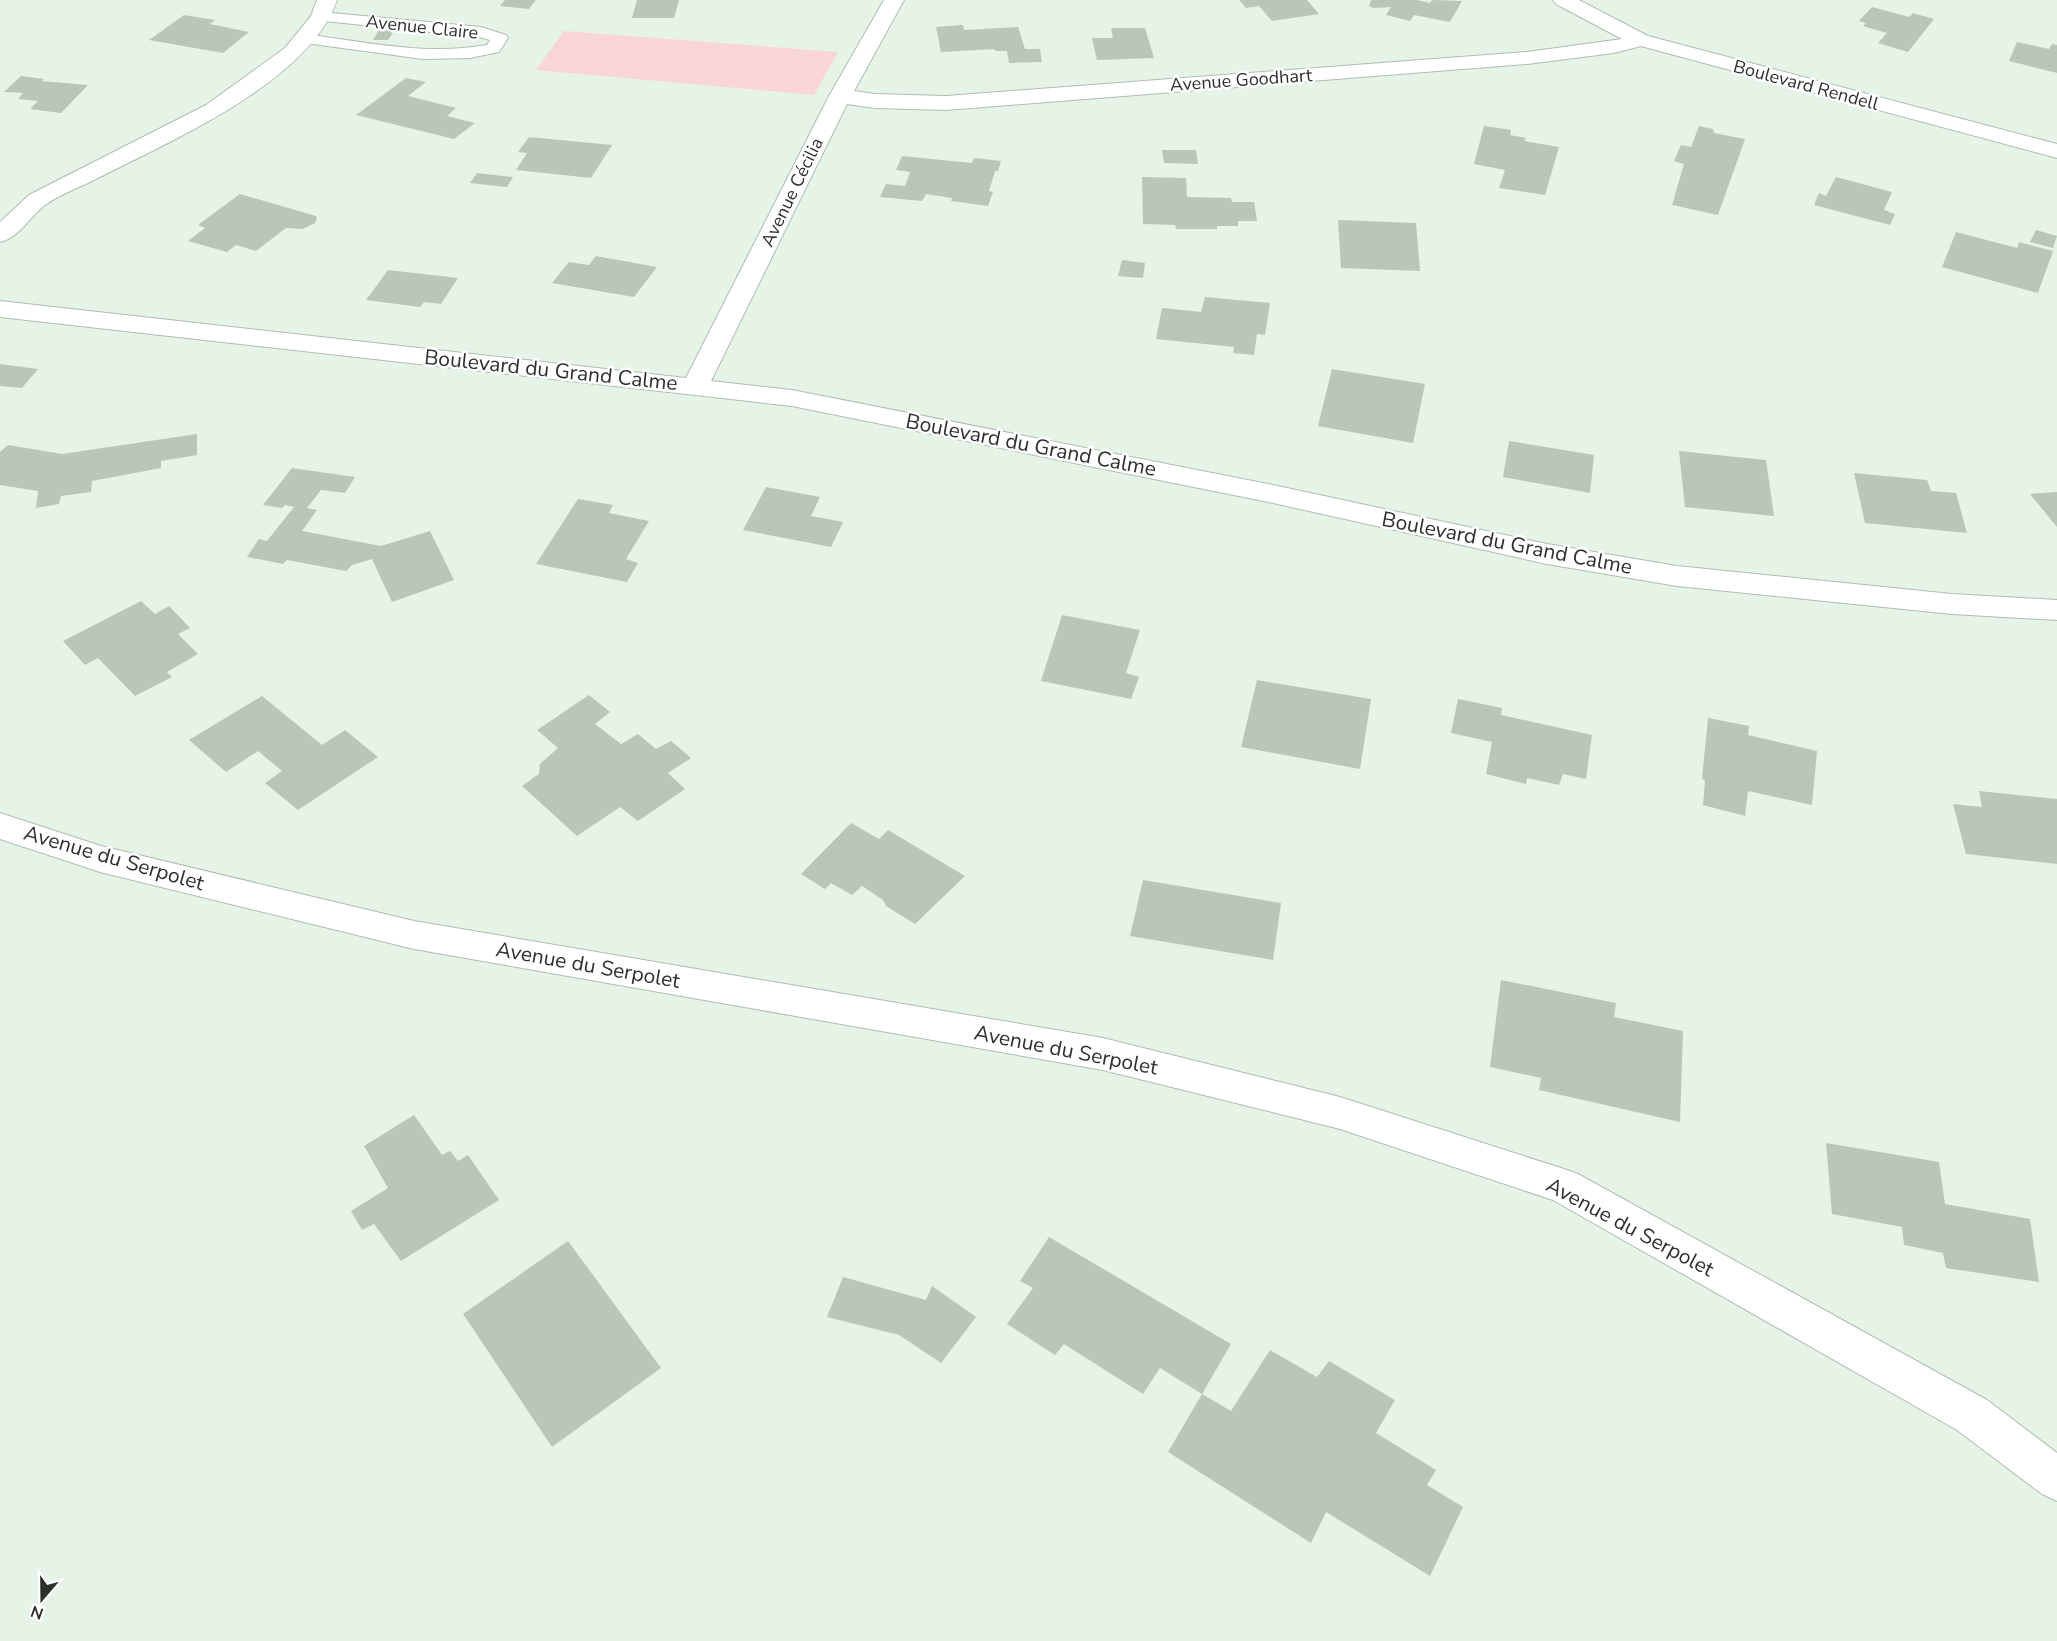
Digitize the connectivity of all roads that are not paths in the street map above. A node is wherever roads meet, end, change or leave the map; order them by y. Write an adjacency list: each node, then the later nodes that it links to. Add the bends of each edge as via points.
1 (894, 0): 6 (street, Avenue Cécilia)
2 (1563, 0): 5 (street, Boulevard Rendell)
3 (324, 9): 4 (street, Avenue Claire); 4 (lane, Avenue Claire, via 500,38 493,49 468,55)
4 (304, 39): 8 (street, Avenue Claire, via 293,53 213,110 37,200)
5 (1641, 40): 6 (street, Avenue Goodhart, via 1527,58 946,103); 7 (street, Boulevard Rendell)
6 (840, 96): 10 (street, Avenue Cécilia)
7 (2057, 151)
8 (0, 235)
9 (0, 309): 10 (street, Boulevard du Grand Calme)
10 (696, 386): 11 (street, Boulevard du Grand Calme, via 804,400 1547,554 1653,572 1952,604)
11 (2057, 610)
12 (0, 826): 13 (street, Avenue du Serpolet, via 100,859 414,934 1103,1054 1340,1113 1564,1186 1972,1415)
13 (2057, 1479)

